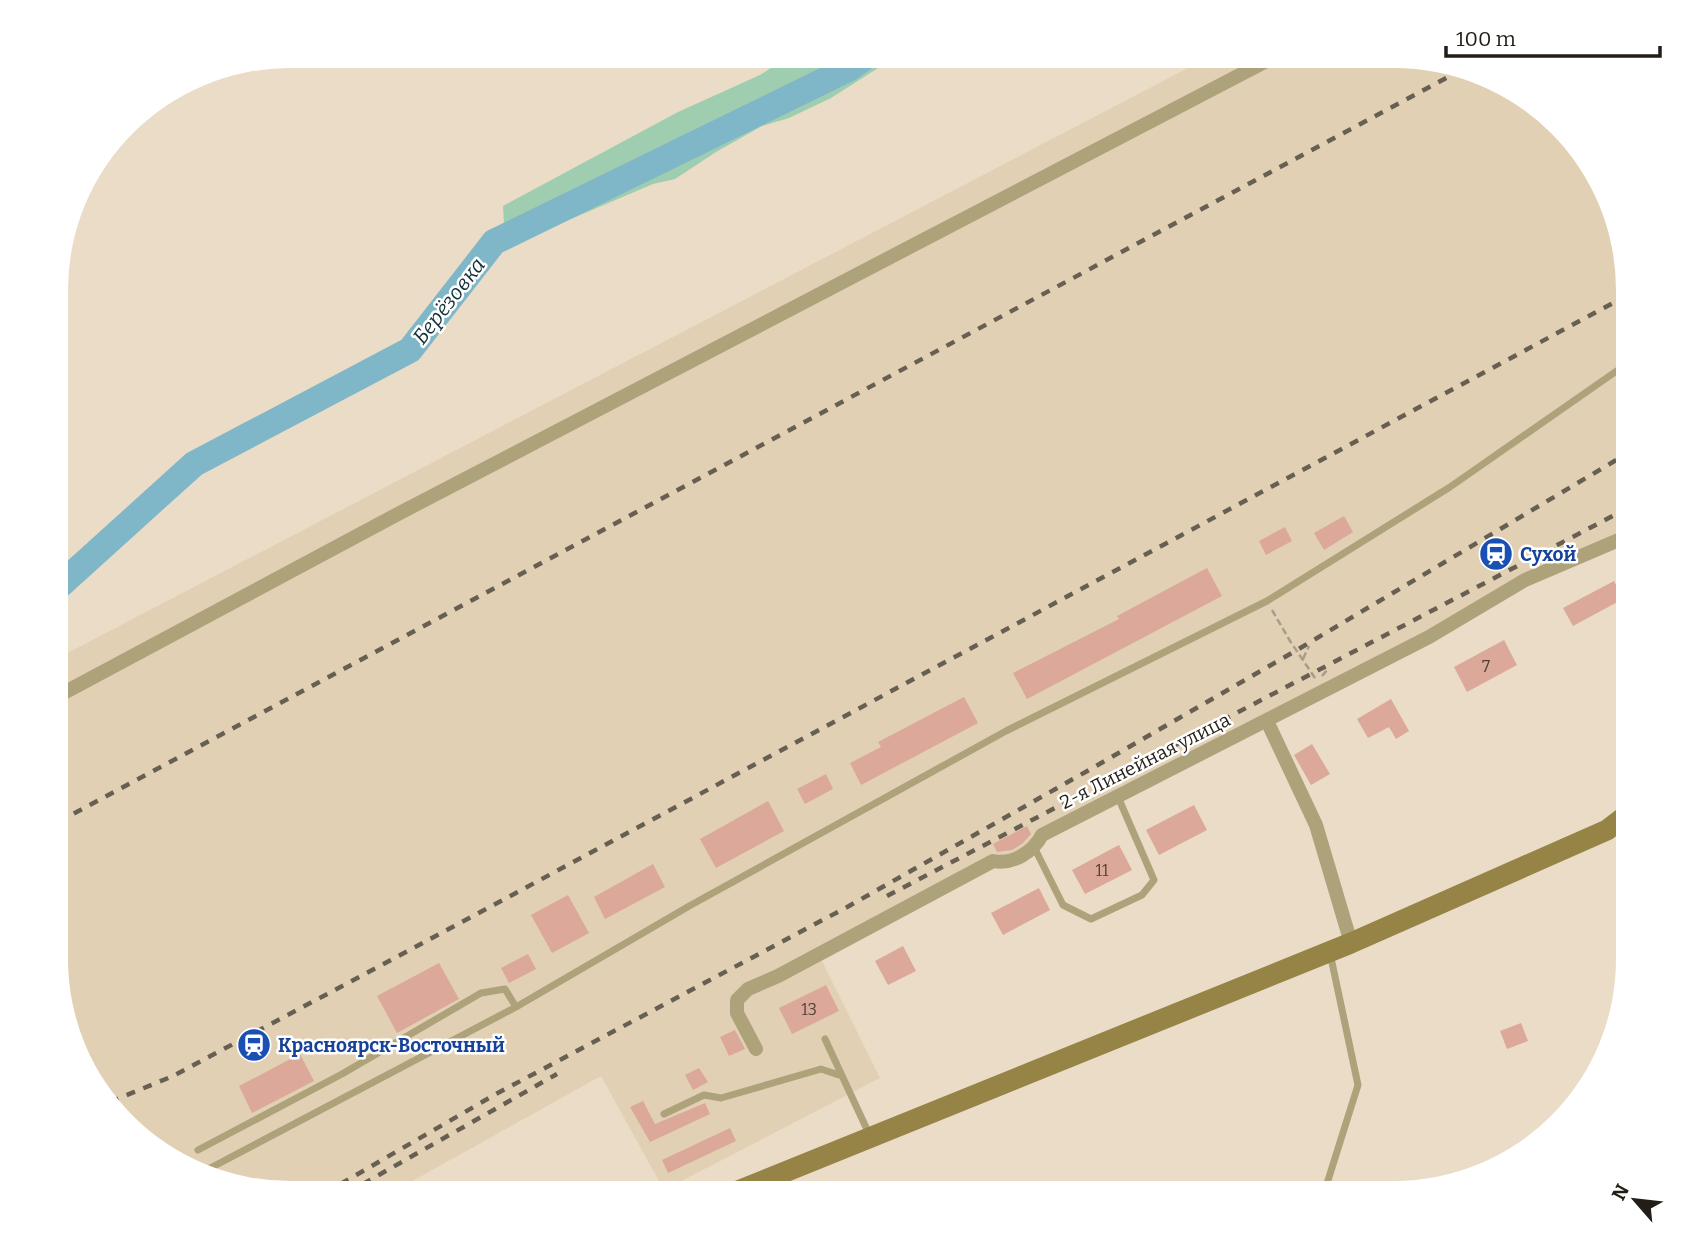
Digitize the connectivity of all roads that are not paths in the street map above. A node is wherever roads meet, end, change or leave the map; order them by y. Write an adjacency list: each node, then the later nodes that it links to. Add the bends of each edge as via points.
1 (1251, 69): 4 (street)
2 (1615, 372): 11 (lane, via 1450,487 1267,601 1006,731)
3 (1615, 542): 5 (street, 2-я Линейная улица, via 1525,580 1429,637)
4 (69, 690)
5 (1267, 720): 6 (street, 2-я Линейная улица); 9 (street, via 1316,824)
6 (1118, 797): 8 (street, 2-я Линейная улица, via 1042,835); 8 (lane, via 1154,880 1142,895 1091,919 1063,905)
7 (1615, 824): 9 (street)
8 (1035, 849): 13 (street, 2-я Линейная улица, via 1003,863 993,861 748,989 737,1000 737,1013)
9 (1351, 943): 10 (street)
10 (1330, 951): 16 (street); 20 (lane, via 1358,1084)
11 (516, 1007): 17 (lane, via 505,989 481,993); 18 (lane)
12 (825, 1039): 14 (lane)
13 (756, 1049)
14 (842, 1076): 15 (lane, via 821,1069 721,1098 704,1096); 16 (lane)
15 (664, 1114)
16 (870, 1137): 19 (street)
17 (198, 1150)
18 (213, 1166)
19 (764, 1180)
20 (1328, 1181)

